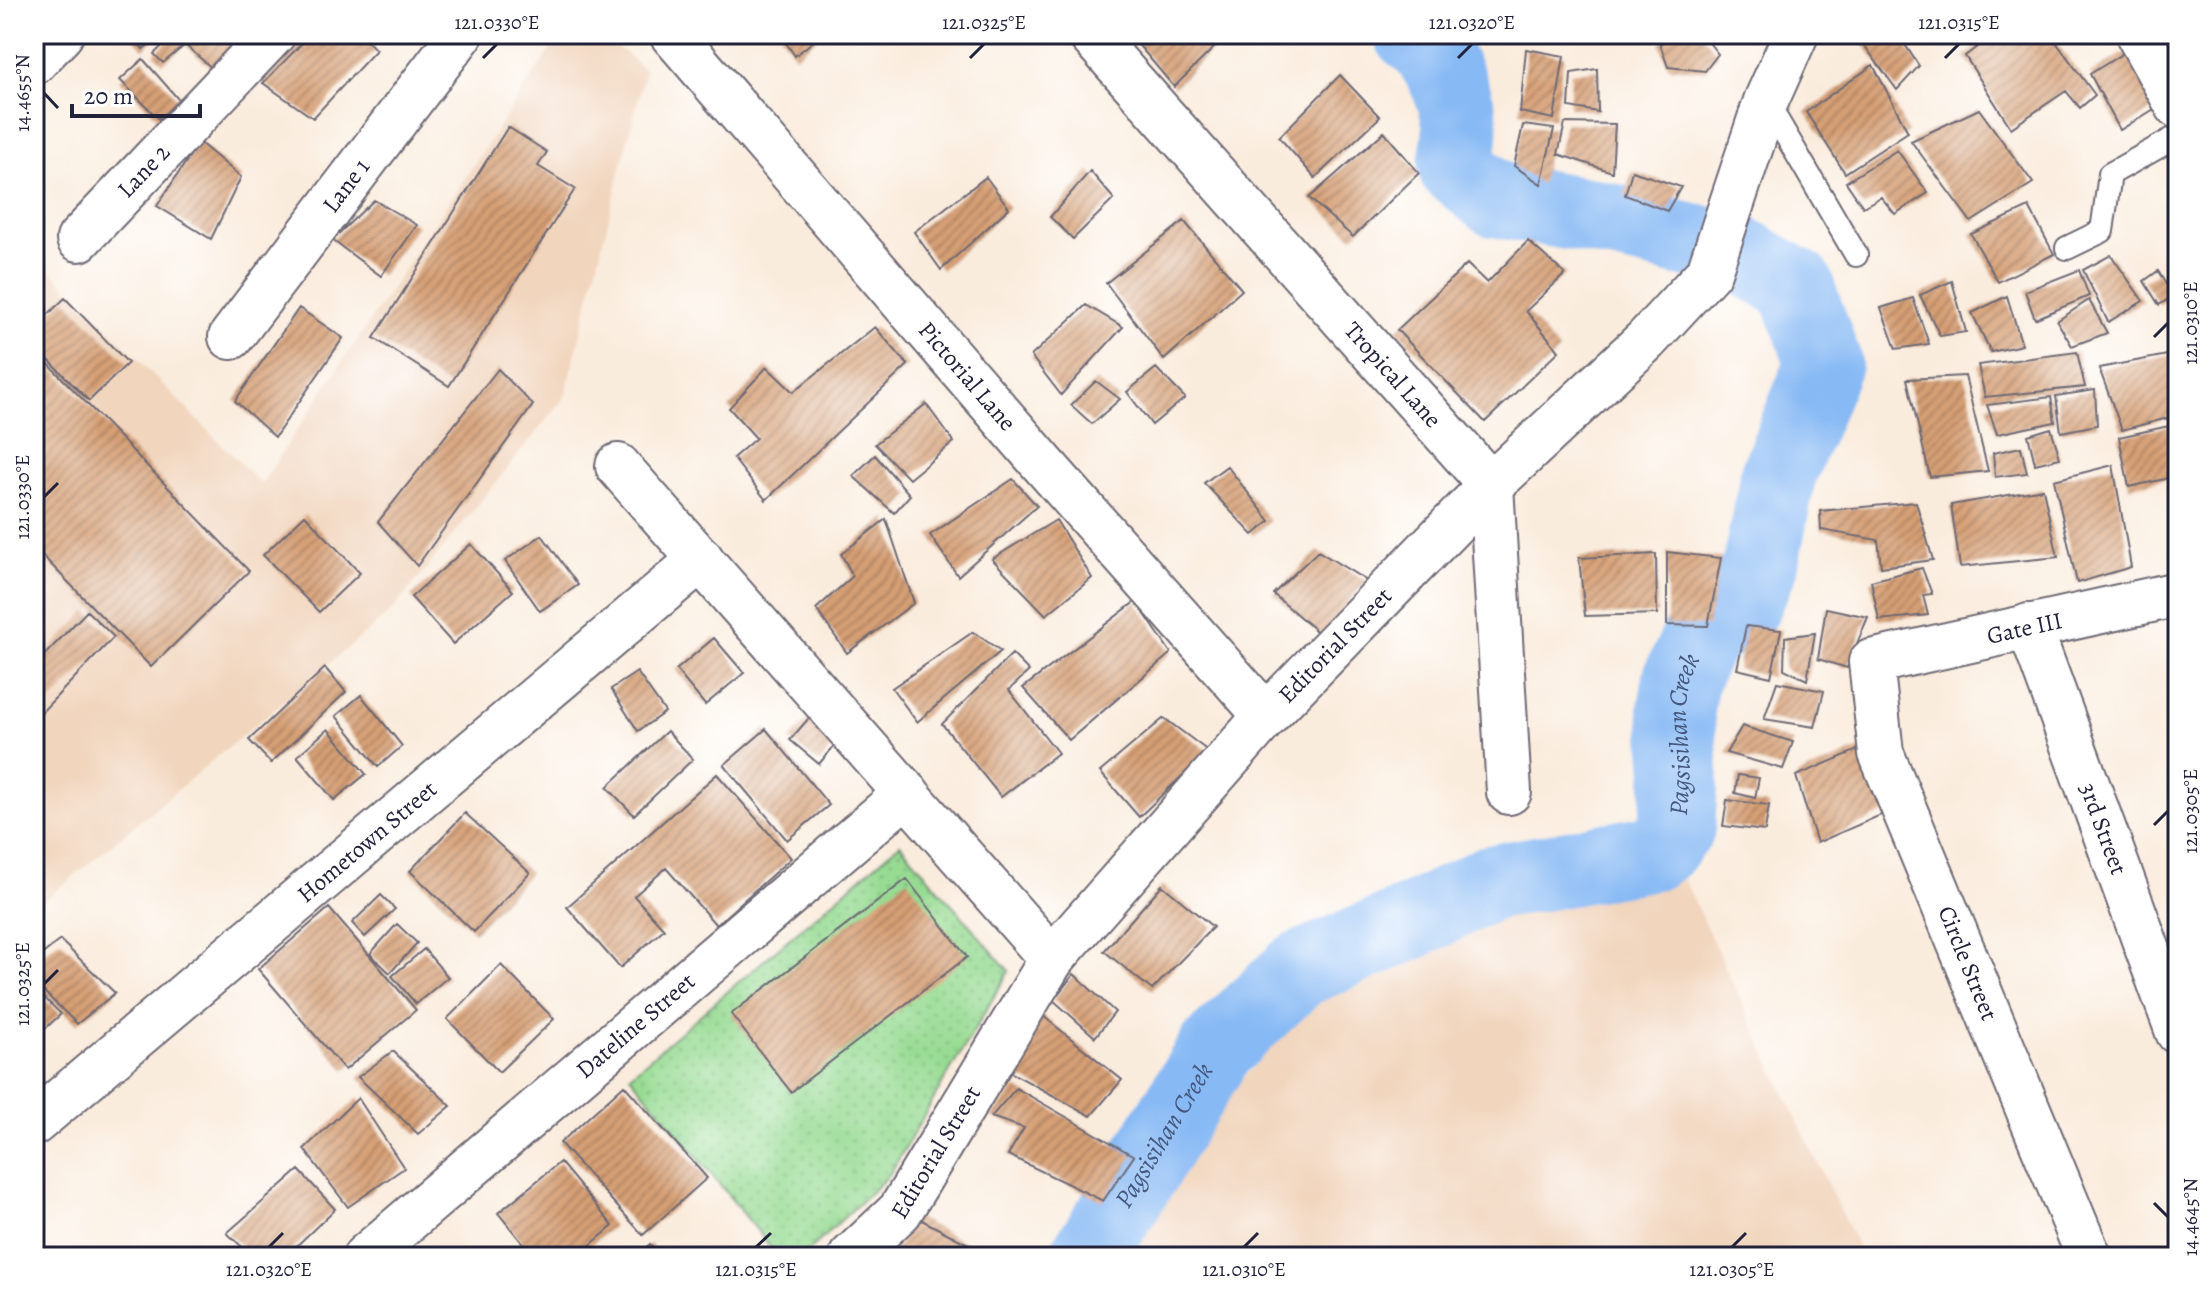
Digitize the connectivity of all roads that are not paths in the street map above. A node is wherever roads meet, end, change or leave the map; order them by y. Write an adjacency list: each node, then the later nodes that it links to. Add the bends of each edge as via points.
1 (61, 34): 8 (street)
2 (273, 34): 12 (street, Lane 2)
3 (461, 34): 15 (street, Lane 1)
4 (672, 34): 22 (street, Pictorial Lane)
5 (1090, 34): 17 (street, Tropical Lane)
6 (1796, 34): 9 (street, Editorial Street)
7 (2138, 34): 10 (street)
8 (34, 62)
9 (1766, 101): 14 (lane); 17 (street, Editorial Street, via 1709,272 1646,340)
10 (2178, 106)
11 (2178, 136): 13 (lane, via 2110,174 2102,231)
12 (79, 239)
13 (2067, 248)
14 (1856, 255)
15 (231, 337)
16 (618, 466): 18 (street)
17 (1491, 485): 22 (street, Editorial Street); 23 (street)
18 (701, 559): 24 (street); 27 (street, Hometown Street)
19 (2178, 594): 20 (street, Gate III)
20 (2029, 626): 21 (street, Gate III); 26 (street, 3rd Street)
21 (1871, 662): 30 (street, Circle Street, via 1881,753)
22 (1266, 716): 25 (street, Editorial Street)
23 (1509, 792)
24 (907, 793): 25 (street); 28 (street, Dateline Street)
25 (1052, 959): 29 (street, Editorial Street, via 900,1211)
26 (2178, 1032)
27 (34, 1123)
28 (365, 1257)
29 (851, 1257)
30 (2089, 1257)

